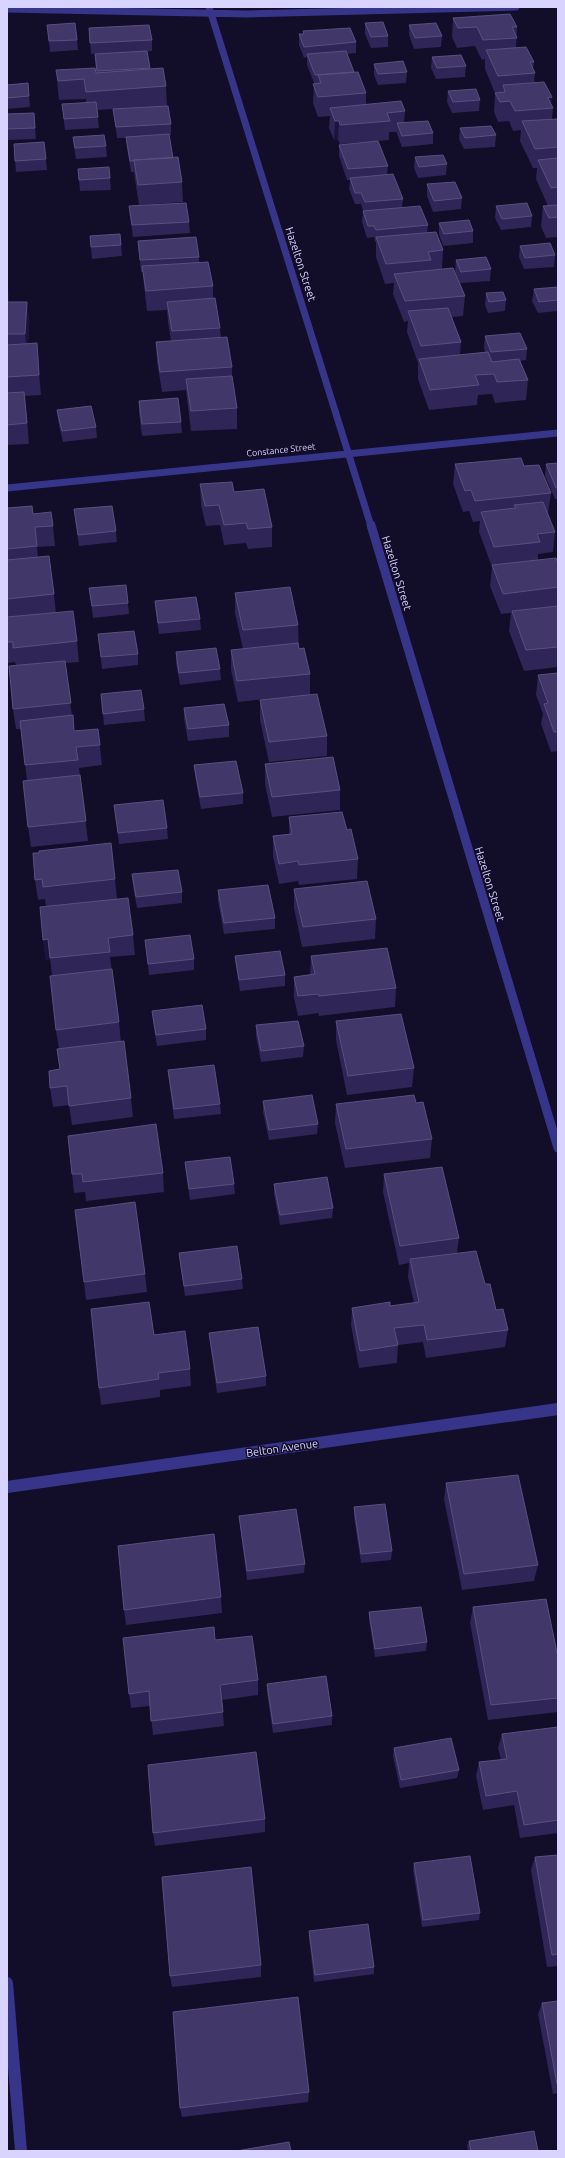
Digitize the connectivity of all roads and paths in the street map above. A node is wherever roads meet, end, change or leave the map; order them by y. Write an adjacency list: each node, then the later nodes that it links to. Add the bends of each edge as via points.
1 (516, 7): 3 (street, via 364,12)
2 (7, 9): 3 (street)
3 (210, 11): 5 (street, Hazelton Street)
4 (558, 433): 5 (street, Constance Street)
5 (350, 453): 6 (street, Constance Street); 7 (street, Hazelton Street)
6 (7, 488)
7 (558, 1148)
8 (558, 1409): 9 (street, Belton Avenue)
9 (7, 1487)
10 (7, 1983): 11 (street)
11 (21, 2151)

